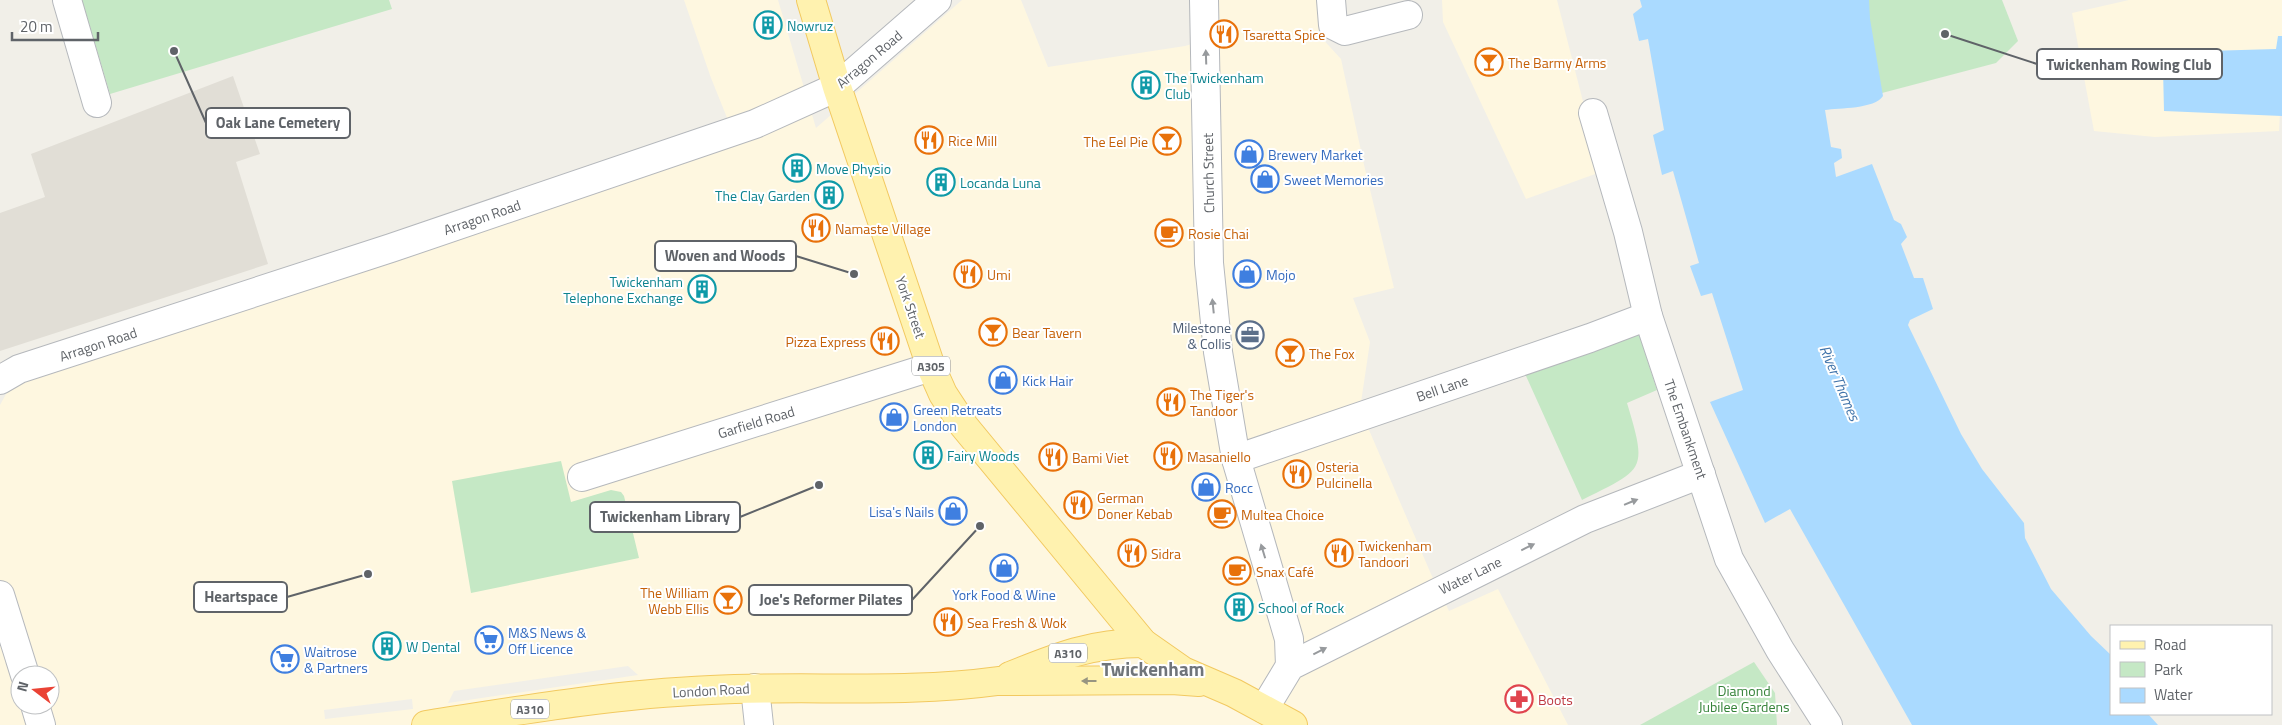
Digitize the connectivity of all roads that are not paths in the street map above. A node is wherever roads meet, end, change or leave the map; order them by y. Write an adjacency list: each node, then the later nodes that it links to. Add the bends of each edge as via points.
1 (67, 0): 8 (street)
2 (812, 0): 7 (main road, York Street / A305)
3 (936, 0): 7 (street, Arragon Road)
4 (1204, 0): 13 (street, Church Street, one-way to 4, via 1218,352 1209,263)
5 (1331, 0): 6 (street, via 1334,25 1345,31)
6 (1408, 15)
7 (837, 87): 11 (main road, York Street / A305); 12 (street, Arragon Road, via 755,124 391,248 19,368)
8 (97, 103)
9 (1593, 113): 10 (street, The Embankment, via 1628,232)
10 (1648, 316): 13 (street, Bell Lane); 14 (street, The Embankment)
11 (931, 367): 15 (street, Garfield Road); 17 (main road, York Street / A305, via 964,426)
12 (0, 380)
13 (1236, 458): 19 (street, Church Street, one-way to 13, via 1289,639)
14 (1701, 474): 19 (street, Water Lane, one-way to 14, via 1585,519); 27 (street, The Embankment, via 1729,559 1780,650)
15 (582, 477)
16 (0, 595): 18 (street)
17 (1143, 643): 20 (main road, London Road / A310, via 1109,644 1069,652); 21 (main road, London Road / A310)
18 (22, 665)
19 (1290, 666): 23 (street)
20 (998, 680): 21 (main road, London Road / A310, one-way to 20); 22 (main road, London Road / A310, via 881,690)
21 (1208, 683): 23 (main road, London Road / A310, via 1234,693)
22 (755, 688): 24 (main road, London Road / A310, via 634,694); 25 (street)
23 (1269, 717): 26 (main road, London Road)
24 (426, 725)
25 (759, 725)
26 (1293, 725)
27 (1828, 725)

